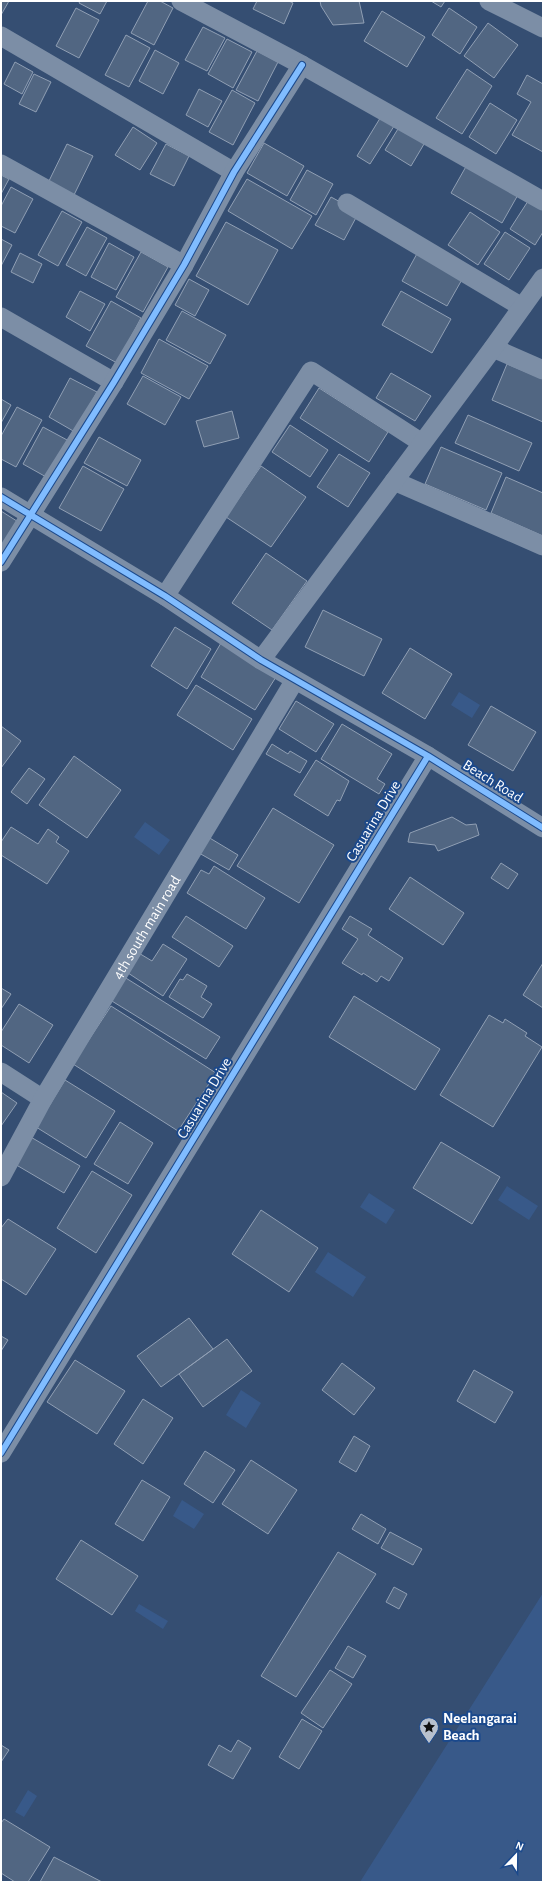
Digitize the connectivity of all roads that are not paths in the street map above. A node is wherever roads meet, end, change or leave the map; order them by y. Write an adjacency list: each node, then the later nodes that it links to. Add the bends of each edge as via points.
1 (181, 1): 5 (street)
2 (489, 1): 3 (street)
3 (543, 28)
4 (1, 36): 7 (street)
5 (302, 65): 7 (street); 8 (street)
6 (1, 164): 10 (street)
7 (234, 172): 10 (street)
8 (543, 201)
9 (347, 203): 12 (street)
10 (184, 265): 16 (street)
11 (543, 278): 12 (street)
12 (522, 307): 14 (street)
13 (1, 317): 16 (street)
14 (493, 348): 15 (street); 17 (street)
15 (543, 370)
16 (114, 382): 20 (street)
17 (422, 443): 18 (street); 23 (street, via 311,371)
18 (394, 481): 21 (street); 24 (street)
19 (1, 497): 20 (street, Beach Road)
20 (32, 515): 22 (street); 23 (street, Beach Road)
21 (543, 546)
22 (1, 562)
23 (165, 596): 24 (street, Beach Road)
24 (261, 660): 25 (street, Beach Road)
25 (295, 680): 26 (street, Beach Road); 29 (street, 4th south main road)
26 (428, 756): 27 (street, Beach Road); 31 (street, Casuarina Drive)
27 (543, 828)
28 (1, 1072): 29 (street)
29 (43, 1099): 30 (street, 4th south main road)
30 (1, 1177)
31 (1, 1453)

